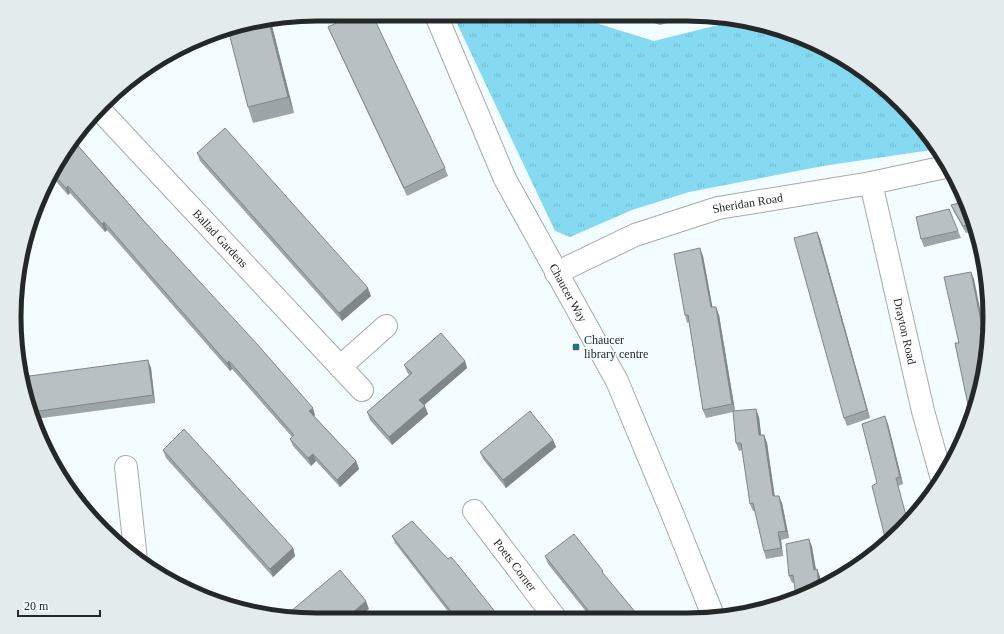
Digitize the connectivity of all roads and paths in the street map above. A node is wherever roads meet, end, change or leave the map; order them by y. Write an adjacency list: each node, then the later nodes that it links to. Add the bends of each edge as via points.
1 (439, 21): 5 (street, Chaucer Way, via 505,179)
2 (103, 113): 7 (street, Ballad Gardens)
3 (942, 168): 4 (street, Sheridan Road)
4 (871, 183): 5 (street, Sheridan Road, via 718,208 635,235); 10 (street, Drayton Road, via 923,411)
5 (556, 273): 13 (street, Chaucer Way, via 616,381)
6 (386, 326): 7 (street)
7 (340, 367): 8 (street, Ballad Gardens)
8 (362, 390)
9 (126, 467): 12 (street)
10 (940, 470)
11 (474, 512): 14 (street, Poets Corner)
12 (135, 550)
13 (711, 611)
14 (551, 613)

